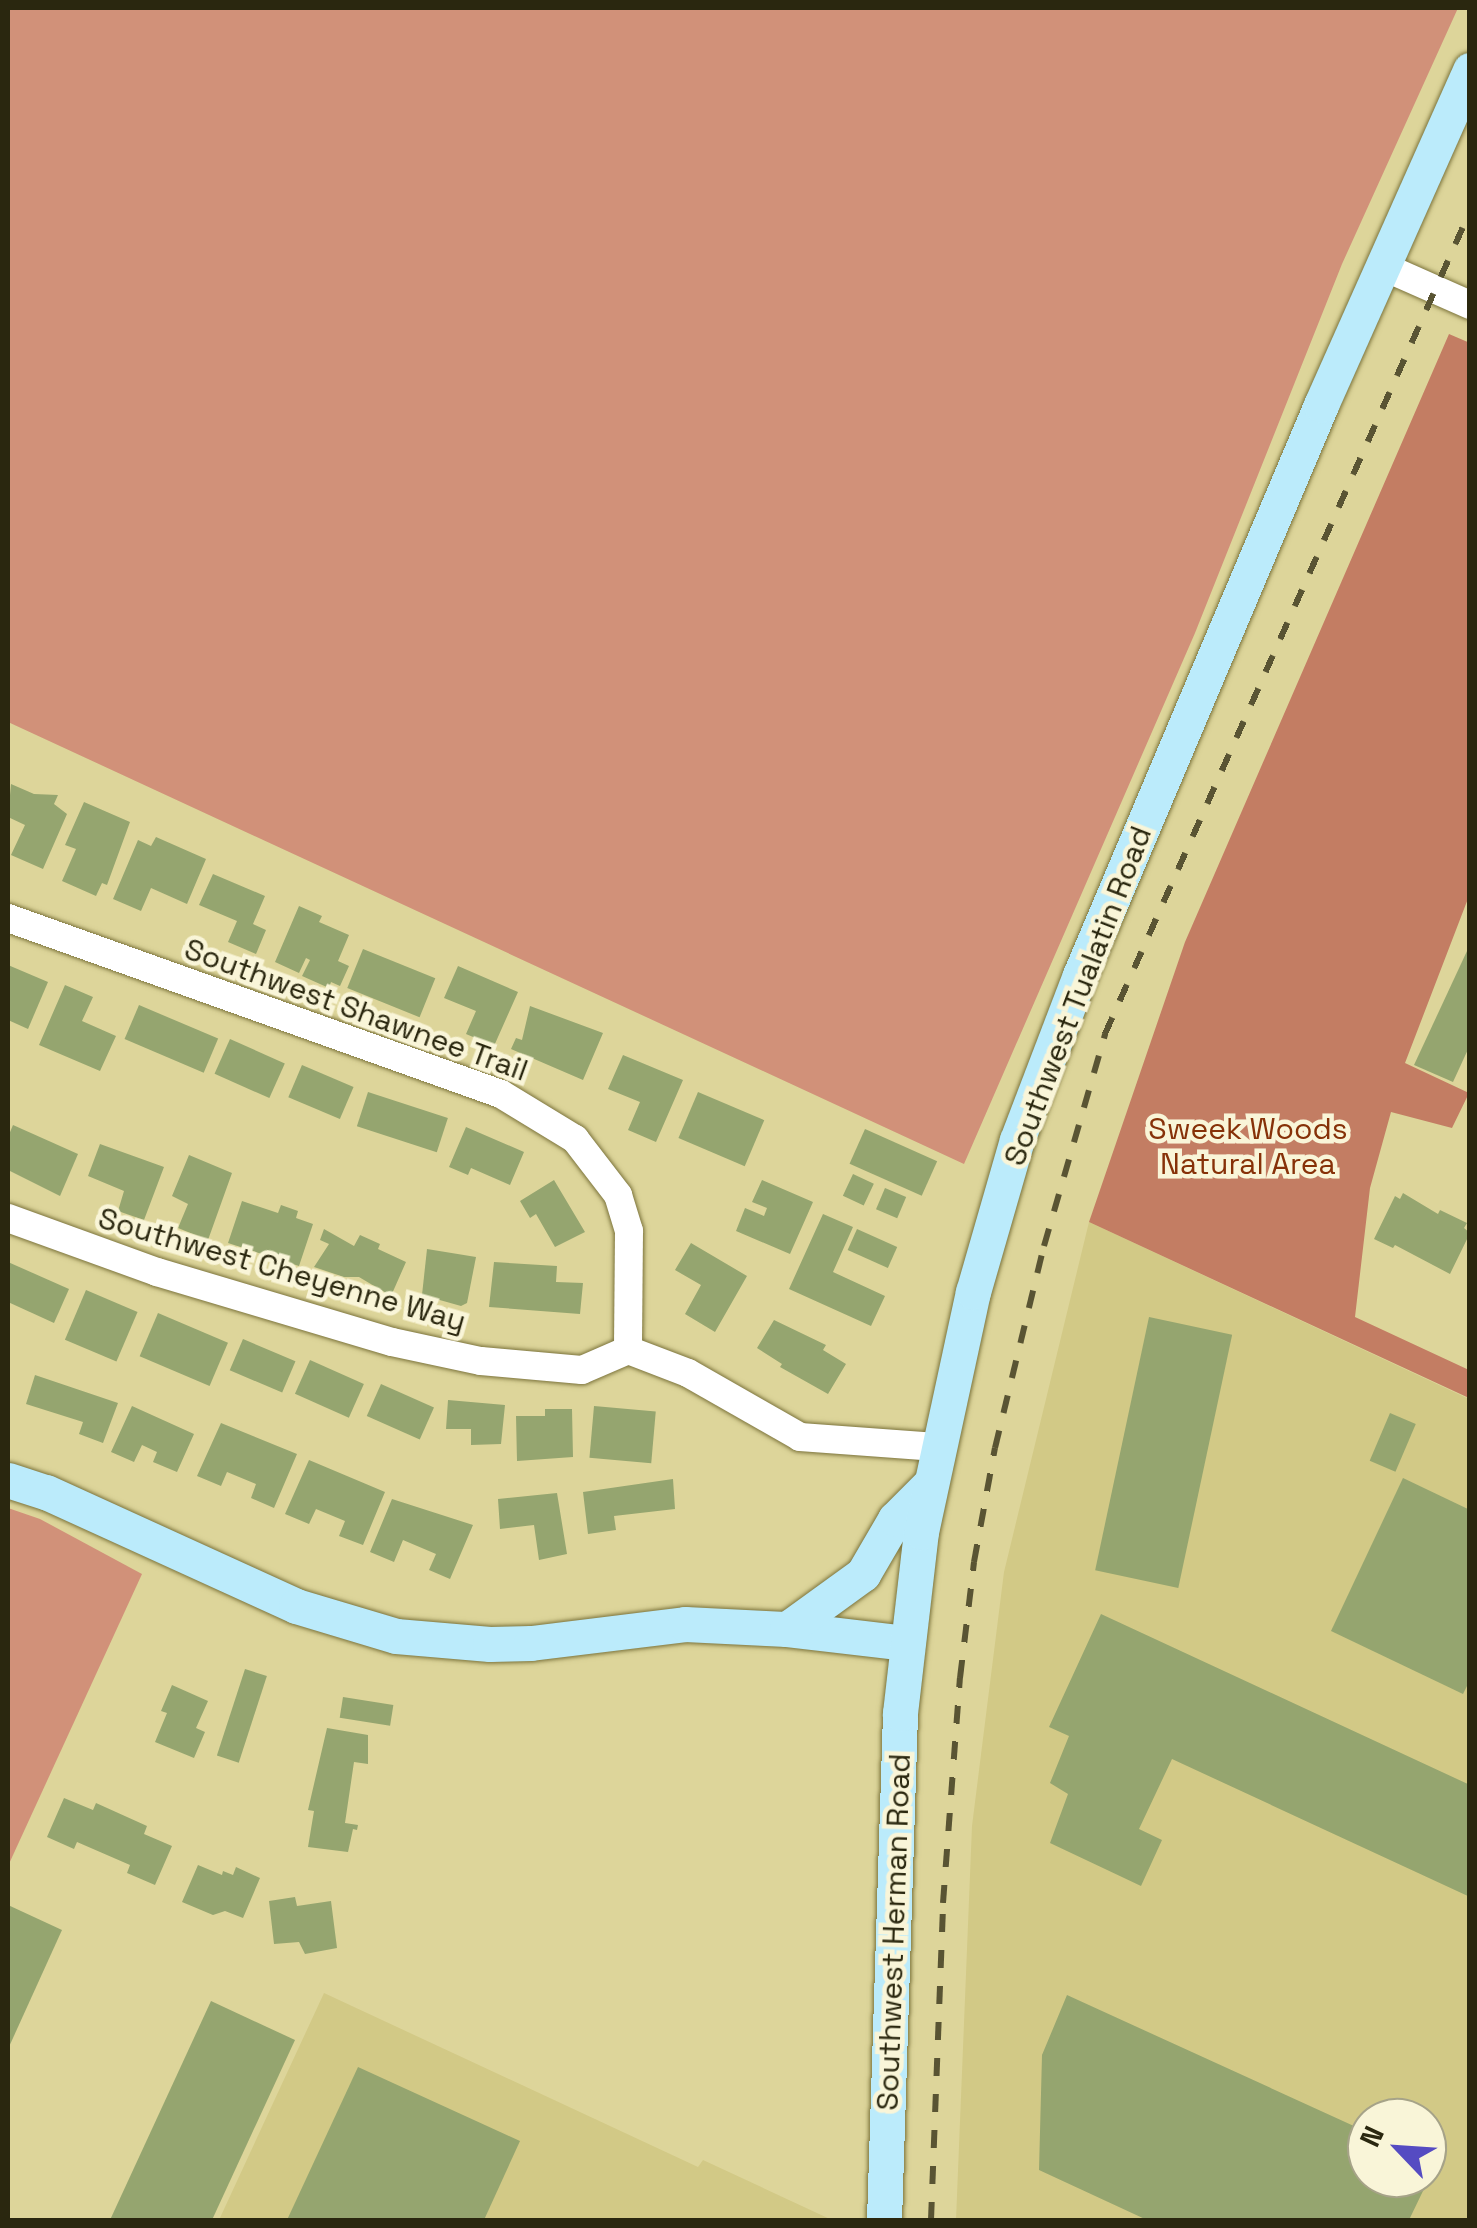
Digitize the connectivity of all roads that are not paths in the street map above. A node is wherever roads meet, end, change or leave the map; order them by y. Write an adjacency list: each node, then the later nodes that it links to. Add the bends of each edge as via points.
1 (1470, 70): 2 (main road, Southwest Tualatin Road)
2 (1382, 266): 3 (street); 7 (main road, Southwest Tualatin Road, via 1046,1059 980,1267)
3 (1470, 305)
4 (8, 918): 6 (street, Southwest Shawnee Trail, via 501,1094 562,1130 597,1162 630,1230)
5 (8, 1218): 6 (street, Southwest Cheyenne Way, via 175,1277 392,1342 481,1361 582,1370)
6 (628, 1350): 7 (street, via 688,1373 800,1436)
7 (937, 1447): 9 (main road, Southwest Tualatin Road)
8 (8, 1480): 10 (main road, via 296,1606 396,1636 490,1644 652,1625)
9 (930, 1484): 10 (main road, via 895,1519 863,1574); 11 (main road, Southwest Tualatin Road)
10 (787, 1629): 11 (main road)
11 (906, 1643): 12 (main road, Southwest Herman Road)
12 (884, 2220)

